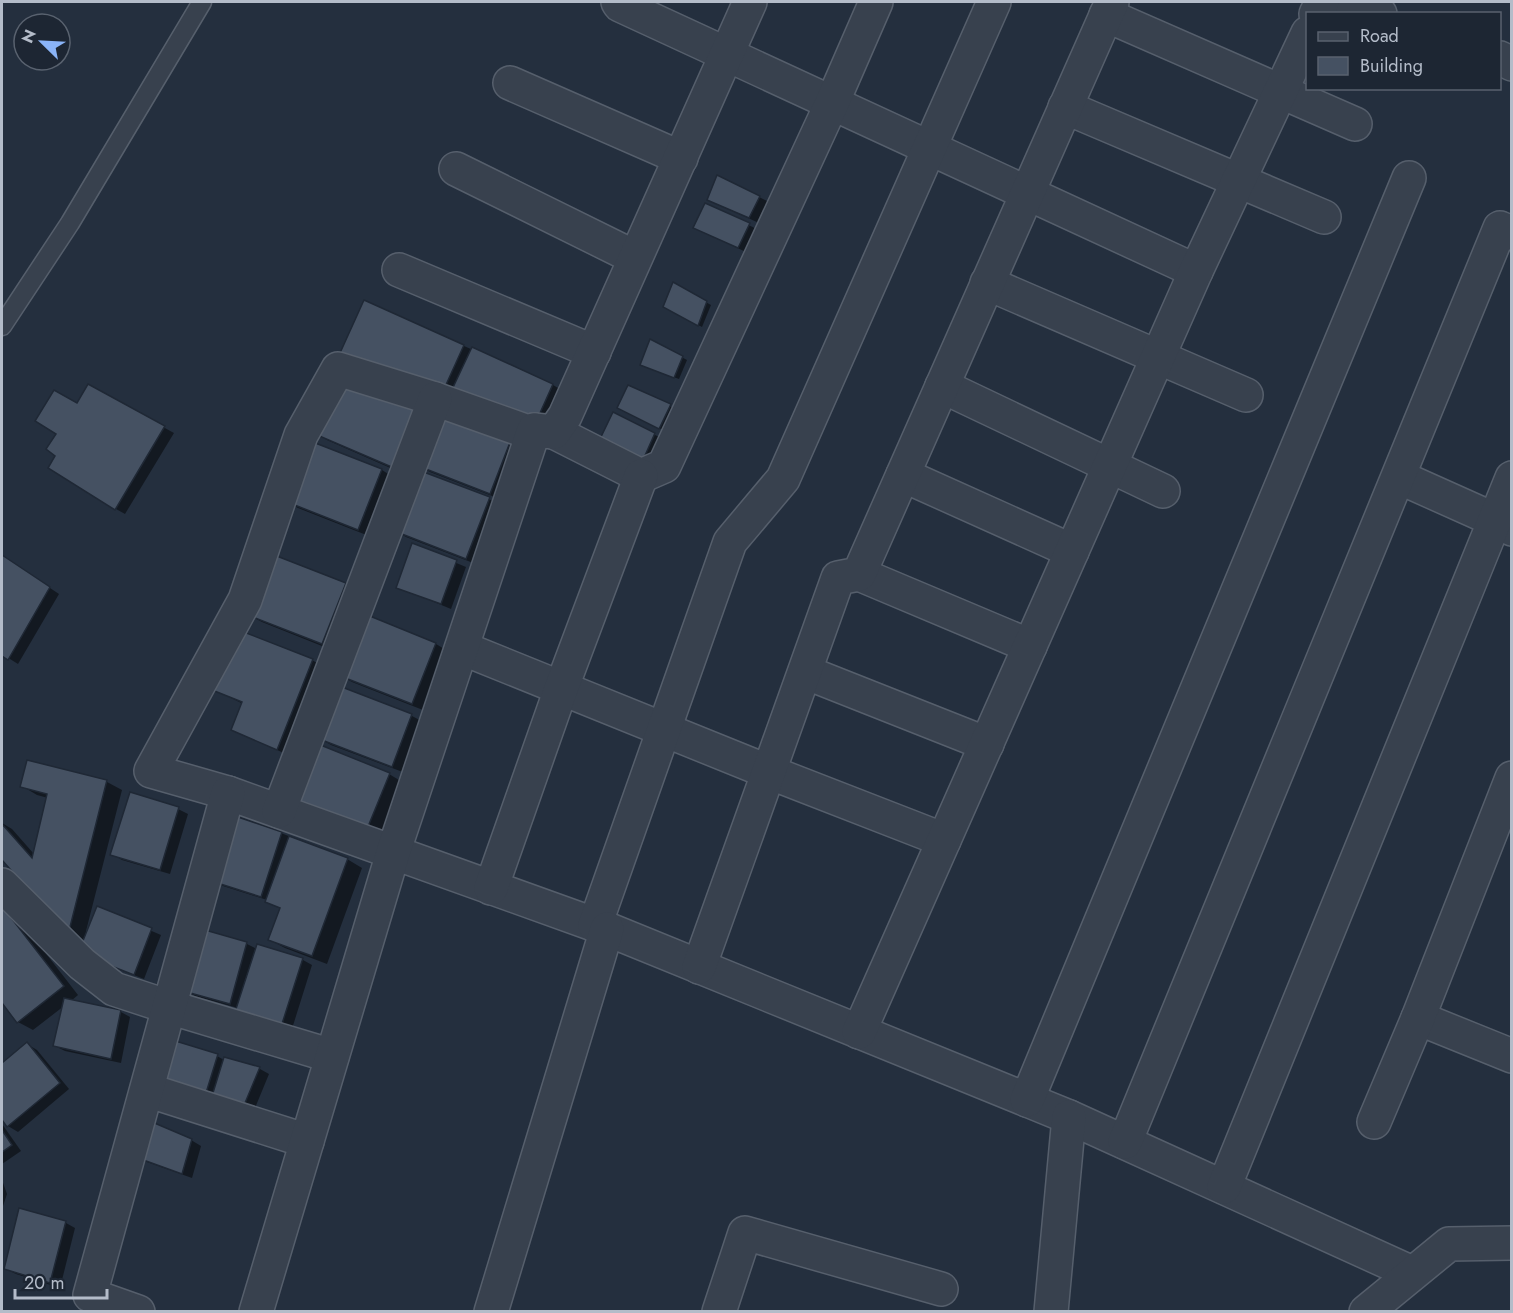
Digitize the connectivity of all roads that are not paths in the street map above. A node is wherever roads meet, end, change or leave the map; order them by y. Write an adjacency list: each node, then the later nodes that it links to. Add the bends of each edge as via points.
1 (202, 2): 28 (lane, via 70,223)
2 (618, 2): 10 (street)
3 (750, 2): 10 (street)
4 (876, 2): 13 (street)
5 (994, 2): 16 (street)
6 (1348, 2): 8 (street)
7 (1109, 8): 12 (street); 14 (street)
8 (1375, 12)
9 (1306, 37): 12 (street)
10 (726, 55): 13 (street); 17 (street)
11 (510, 83): 17 (street)
12 (1281, 90): 15 (street); 20 (street)
13 (832, 103): 16 (street); 37 (street, via 664,466)
14 (1065, 107): 20 (street); 21 (street)
15 (1355, 124)
16 (929, 149): 21 (street); 48 (street, via 783,478 730,542)
17 (681, 158): 24 (street)
18 (456, 169): 24 (street)
19 (1409, 178): 66 (street)
20 (1239, 181): 22 (street); 26 (street)
21 (1027, 191): 26 (street); 27 (street)
22 (1324, 217)
23 (1512, 233): 38 (street, via 1500,228)
24 (634, 257): 29 (street)
25 (399, 270): 29 (street)
26 (1196, 271): 30 (street)
27 (987, 283): 30 (street); 31 (street)
28 (2, 326)
29 (594, 352): 34 (street, via 565,416)
30 (1158, 357): 32 (street); 35 (street)
31 (942, 386): 35 (street); 36 (street)
32 (1246, 395)
33 (435, 399): 34 (street, via 531,433); 52 (street, via 338,369 301,435 245,600 151,771); 53 (street)
34 (544, 431): 37 (street); 45 (street)
35 (1110, 465): 40 (street); 42 (street)
36 (903, 475): 42 (street); 43 (street)
37 (641, 476): 47 (street)
38 (1399, 477): 41 (street); 70 (street)
39 (1512, 478): 41 (street)
40 (1163, 491)
41 (1503, 524): 71 (street)
42 (1072, 551): 44 (street)
43 (859, 574): 44 (street); 46 (street, via 838,578)
44 (1030, 646): 49 (street)
45 (462, 648): 47 (street); 55 (street)
46 (805, 672): 49 (street); 50 (street)
47 (561, 689): 48 (street); 57 (street)
48 (664, 730): 50 (street); 58 (street)
49 (987, 744): 54 (street)
50 (769, 772): 54 (street); 59 (street)
51 (1512, 778): 61 (street)
52 (228, 793): 53 (street); 60 (street)
53 (279, 812): 55 (street)
54 (944, 840): 62 (street)
55 (393, 853): 57 (street); 63 (street)
56 (2, 885): 60 (street, via 82,964 114,989)
57 (491, 888): 58 (street)
58 (601, 927): 59 (street); 77 (street)
59 (699, 967): 62 (street)
60 (169, 1007): 63 (street); 65 (street)
61 (1418, 1018): 64 (street); 68 (street)
62 (859, 1032): 66 (street)
63 (332, 1056): 69 (street)
64 (1512, 1056)
65 (147, 1090): 69 (street); 75 (street, via 90,1295)
66 (1027, 1100): 67 (street)
67 (1069, 1117): 70 (street); 79 (street)
68 (1374, 1122)
69 (307, 1141): 76 (street)
70 (1125, 1142): 71 (street)
71 (1224, 1187): 73 (street)
72 (1512, 1243): 73 (street, via 1449,1244)
73 (1412, 1274): 80 (street)
74 (940, 1289): 78 (street, via 745,1233)
75 (138, 1311)
76 (256, 1311)
77 (491, 1311)
78 (719, 1311)
79 (1051, 1311)
80 (1366, 1311)

